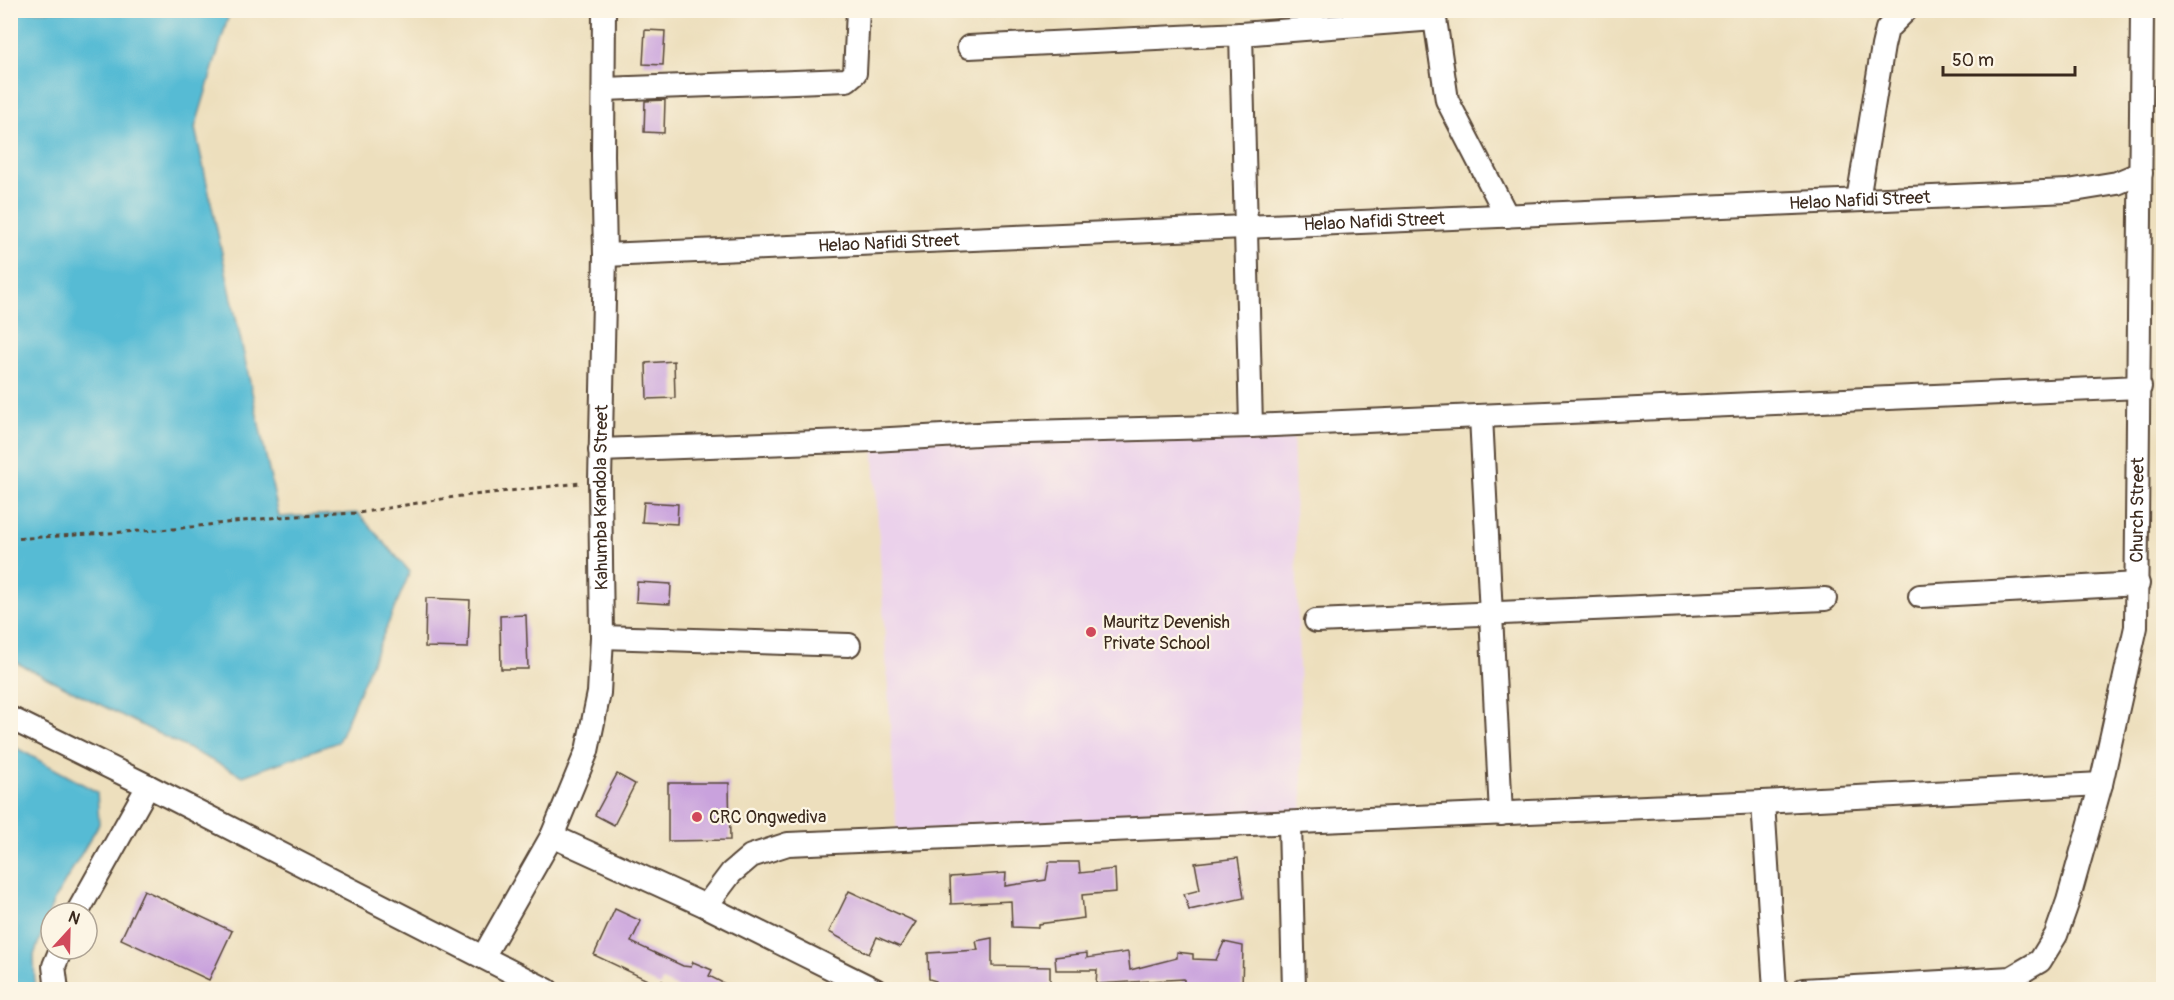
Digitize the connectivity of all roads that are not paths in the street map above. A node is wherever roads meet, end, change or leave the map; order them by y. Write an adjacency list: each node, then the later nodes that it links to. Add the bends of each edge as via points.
1 (604, 10): 8 (street, Kahumba Kandola Street)
2 (858, 10): 8 (street, via 855,73 847,80)
3 (1906, 10): 10 (street, via 1887,29 1882,46)
4 (2142, 10): 9 (street, Church Street)
5 (1435, 15): 6 (street); 11 (street, via 1447,100)
6 (1241, 34): 7 (street); 12 (street)
7 (969, 47)
8 (604, 89): 13 (street, Kahumba Kandola Street)
9 (2141, 173): 10 (street, Helao Nafidi Street, via 2117,183 2068,191); 14 (street, Church Street)
10 (1858, 200): 11 (street, Helao Nafidi Street)
11 (1507, 216): 12 (street, Helao Nafidi Street)
12 (1245, 228): 13 (street, Helao Nafidi Street); 16 (street)
13 (604, 255): 17 (street, Kahumba Kandola Street)
14 (2140, 387): 15 (street); 18 (street, Church Street)
15 (1480, 416): 16 (street); 21 (street)
16 (1251, 426): 17 (street)
17 (600, 450): 23 (street, Kahumba Kandola Street)
18 (2138, 584): 19 (street); 26 (street, Church Street, via 2136,627)
19 (1920, 596)
20 (1825, 599): 21 (street)
21 (1491, 614): 22 (street); 29 (street)
22 (1316, 621)
23 (602, 638): 24 (street); 31 (street, Kahumba Kandola Street, via 599,693 587,751)
24 (849, 645)
25 (10, 718): 27 (street)
26 (2101, 784): 28 (street); 41 (street, Church Street, via 2068,901 2056,935 2040,961 2011,978)
27 (148, 786): 32 (street); 34 (street)
28 (1763, 802): 29 (street); 40 (street)
29 (1501, 813): 30 (street)
30 (1290, 824): 33 (street, via 788,844 751,856 731,873); 39 (street)
31 (552, 836): 33 (street); 34 (street, Kahumba Kandola Street)
32 (84, 901)
33 (706, 906): 38 (street)
34 (483, 957): 37 (street)
35 (56, 961): 36 (street)
36 (57, 990)
37 (548, 990)
38 (875, 990)
39 (1294, 990)
40 (1775, 990)
41 (1803, 990)

